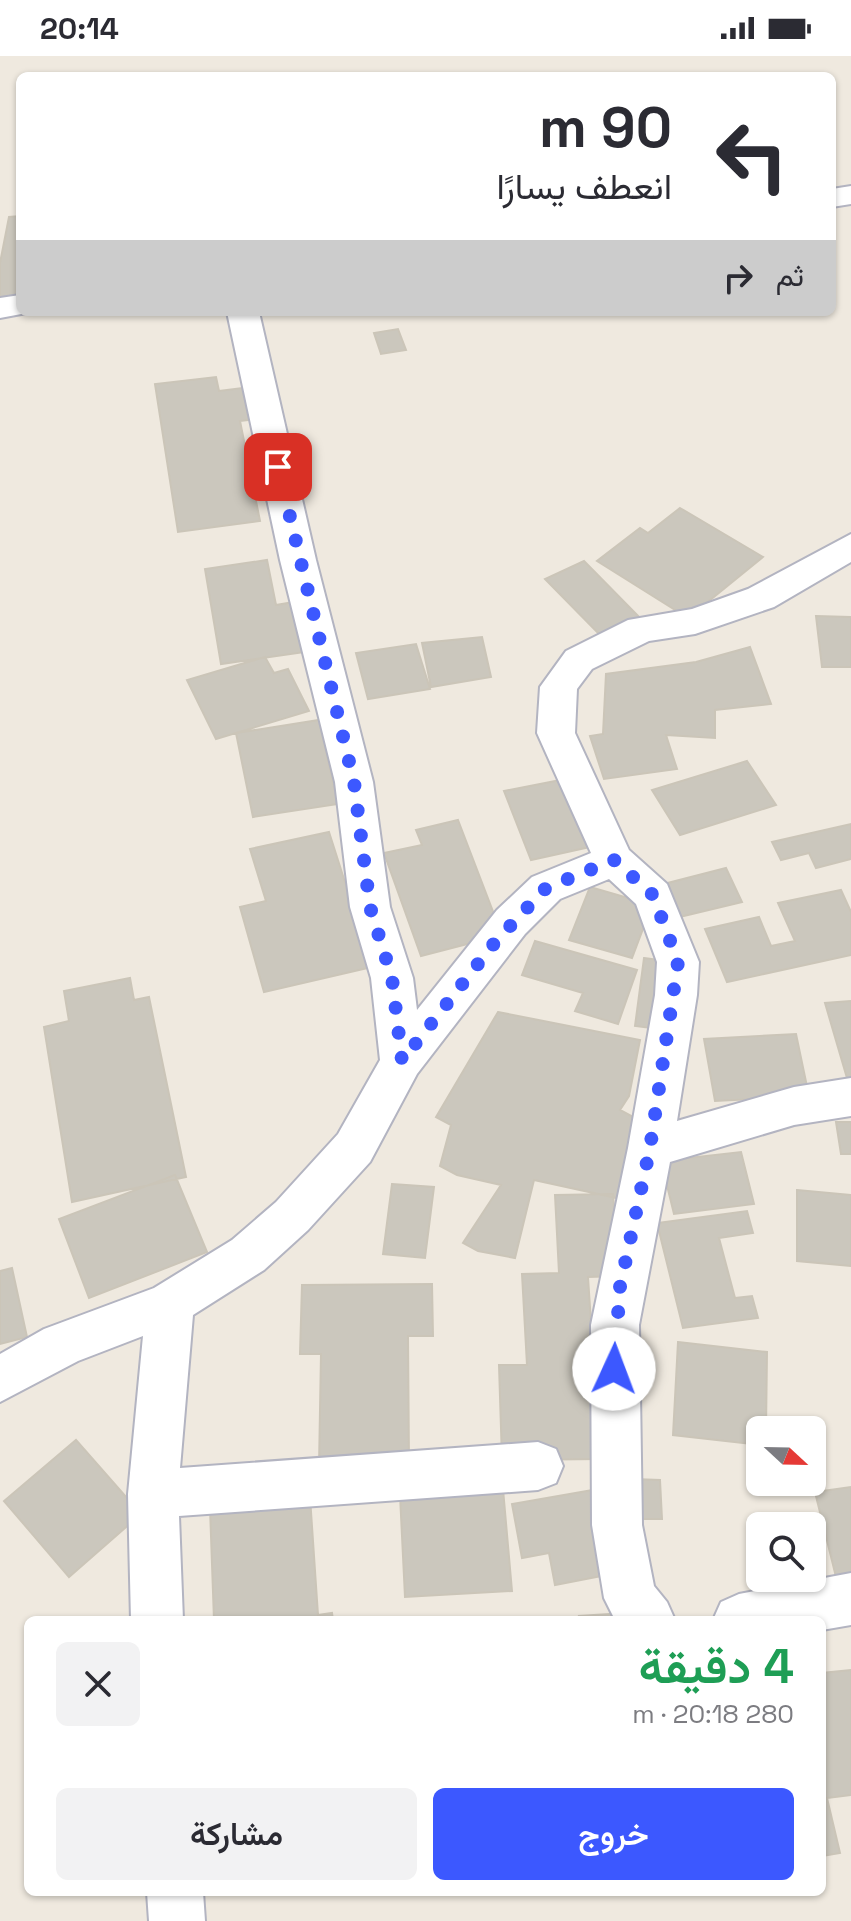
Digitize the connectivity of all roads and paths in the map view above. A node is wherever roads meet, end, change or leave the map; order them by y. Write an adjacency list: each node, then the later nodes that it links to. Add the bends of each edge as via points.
1 (244, 316): 4 (street, via 354,782 370,907 392,978)
2 (851, 546): 3 (street, via 761,598 695,621 641,629 579,660 559,687 556,733)
3 (614, 860): 4 (street, via 546,888 503,932); 6 (street, via 653,895 678,962)
4 (402, 1061): 7 (street, via 354,1148 292,1216 248,1255)
5 (851, 1097): 6 (street, via 794,1106)
6 (650, 1148): 13 (street, via 620,1287 614,1369 617,1525 630,1598)
7 (170, 1304): 8 (street, via 61,1345); 10 (street)
8 (0, 1379)
9 (538, 1466): 10 (street)
10 (153, 1494): 12 (street)
11 (851, 1599): 14 (street)
12 (157, 1616)
13 (646, 1616)
14 (760, 1616)
15 (175, 1896): 16 (street)
16 (177, 1921)

